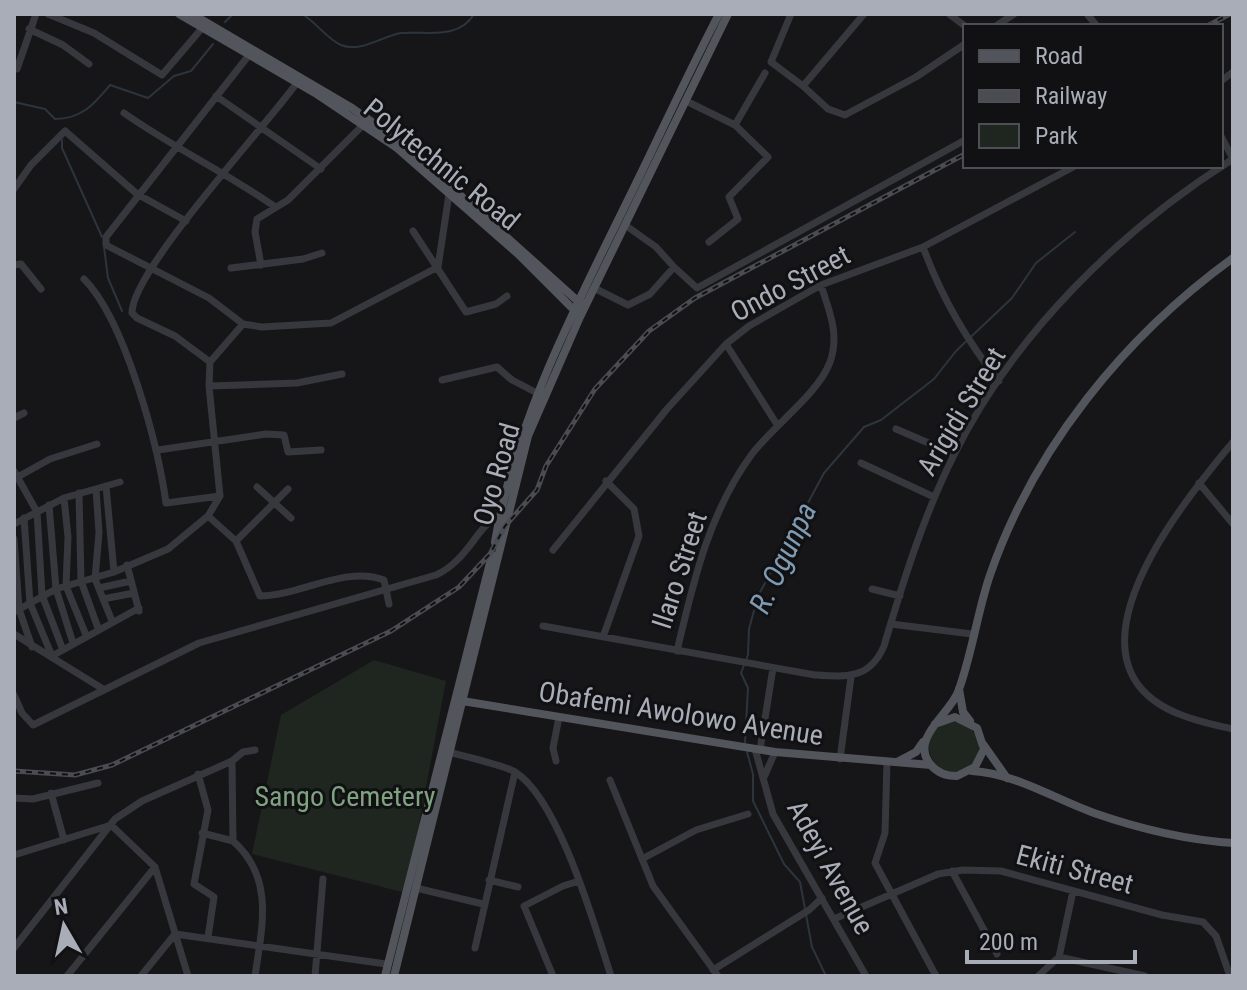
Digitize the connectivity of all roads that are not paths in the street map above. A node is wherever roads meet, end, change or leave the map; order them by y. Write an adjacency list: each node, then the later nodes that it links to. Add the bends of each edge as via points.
1 (36, 14): 10 (street)
2 (48, 14): 9 (street, via 94,33 162,75)
3 (179, 14): 8 (main road, Polytechnic Road)
4 (719, 14): 17 (main road, Oyo Road)
5 (728, 14): 17 (main road, Oyo Road)
6 (791, 14): 18 (street, via 771,66)
7 (864, 14): 18 (street)
8 (194, 18): 9 (main road, Polytechnic Road); 16 (main road, Polytechnic Road)
9 (203, 27): 12 (main road, Polytechnic Road)
10 (29, 29): 13 (street); 14 (street)
11 (963, 45): 18 (street, via 845,115 828,109)
12 (249, 55): 16 (main road, Polytechnic Road); 19 (street)
13 (89, 64)
14 (17, 69)
15 (765, 73): 23 (street)
16 (298, 80): 22 (main road, Polytechnic Road); 24 (street); 42 (main road, Polytechnic Road, via 401,142)
17 (689, 84): 20 (main road, Oyo Road); 52 (main road, Oyo Road)
18 (803, 86)
19 (216, 96): 24 (street); 27 (street)
20 (686, 101): 23 (street); 38 (main road, Oyo Road)
21 (124, 113): 27 (street)
22 (364, 124): 31 (street); 35 (main road, Polytechnic Road)
23 (735, 125): 40 (street, via 768,160 729,197 738,219)
24 (261, 128): 31 (street); 32 (street)
25 (1223, 140): 28 (street)
26 (963, 141): 48 (street, via 697,288)
27 (175, 148): 32 (street); 34 (street)
28 (1233, 159)
29 (1071, 168): 41 (street, Ondo Street)
30 (1219, 168): 64 (street, Arigidi Street, via 1142,224 1043,325)
31 (321, 169): 36 (street)
32 (222, 175): 36 (street, via 234,177); 37 (street)
33 (14, 189): 34 (street, via 65,131)
34 (137, 194): 37 (street); 49 (street, via 104,242)
35 (449, 194): 42 (main road, Polytechnic Road); 47 (street)
36 (274, 206): 46 (street, via 254,225)
37 (186, 221): 49 (street)
38 (625, 225): 48 (street); 52 (main road, Oyo Road)
39 (413, 231): 47 (street)
40 (709, 242)
41 (923, 247): 53 (street, Ondo Street); 64 (street, via 963,332)
42 (520, 252): 55 (main road, Polytechnic Road); 58 (main road, Polytechnic Road)
43 (322, 253): 46 (street)
44 (1232, 262): 124 (main road, via 1142,336 1059,439 1005,534)
45 (14, 265): 54 (street, via 21,264)
46 (261, 265): 50 (street)
47 (438, 267): 56 (street, via 466,312); 59 (street, via 331,323 277,328)
48 (674, 267): 52 (street, via 650,294 628,305)
49 (151, 268): 59 (street, via 209,298); 61 (street, via 132,313)
50 (231, 268)
51 (84, 279): 74 (street, via 102,298)
52 (591, 285): 55 (main road); 57 (main road, Oyo Road)
53 (821, 285): 60 (street, Ondo Street); 69 (street, Ilaro Street, via 835,339 829,365 809,393)
54 (41, 289)
55 (566, 289): 57 (main road, Polytechnic Road)
56 (507, 296)
57 (581, 304): 58 (main road, Oyo Road)
58 (577, 314): 66 (main road, Oyo Road); 96 (main road, Oyo Road, via 536,414)
59 (243, 324): 61 (street)
60 (726, 344): 69 (street); 79 (street, Ondo Street)
61 (210, 362): 65 (street)
62 (342, 374): 65 (street, via 297,383)
63 (442, 380): 66 (street, via 497,367)
64 (999, 381): 76 (street, Arigidi Street)
65 (209, 386): 71 (street)
66 (537, 393): 96 (main road, Oyo Road)
67 (24, 413): 68 (street)
68 (14, 418)
69 (776, 423): 131 (street, Ilaro Street, via 750,457 709,533)
70 (896, 429): 76 (street)
71 (214, 441): 74 (street); 75 (street, via 284,435 288,452); 87 (street)
72 (1233, 442): 81 (street)
73 (97, 444): 78 (street)
74 (158, 450): 87 (street, via 167,504)
75 (321, 450)
76 (954, 454): 88 (street, Arigidi Street)
77 (861, 463): 88 (street)
78 (16, 475): 92 (street)
79 (606, 481): 101 (street, Ondo Street); 127 (street, via 634,509 639,536)
80 (120, 482): 82 (street)
81 (1199, 483): 98 (street); 142 (street, via 1134,593 1127,612 1126,649 1139,686 1155,700 1190,720)
82 (106, 486): 84 (street); 103 (street)
83 (257, 487): 90 (street)
84 (96, 489): 86 (street); 104 (street)
85 (288, 489): 90 (street)
86 (79, 493): 89 (street); 105 (street)
87 (220, 496): 93 (street)
88 (934, 497): 114 (street, Arigidi Street)
89 (64, 498): 91 (street); 107 (street)
90 (274, 502): 95 (street); 100 (street)
91 (49, 505): 92 (street); 110 (street)
92 (37, 512): 94 (street); 113 (street)
93 (208, 516): 100 (street); 102 (street, via 168,549)
94 (24, 518): 97 (street); 116 (street)
95 (291, 518)
96 (502, 520): 108 (street, via 488,522 447,570); 138 (main road, Oyo Road)
97 (14, 524)
98 (1233, 524)
99 (14, 539): 118 (street)
100 (236, 541): 108 (street, via 260,596 360,577 379,578)
101 (553, 550)
102 (127, 565): 103 (street); 106 (street)
103 (114, 572): 104 (street)
104 (95, 579): 105 (street); 109 (street)
105 (81, 581): 107 (street); 123 (street)
106 (131, 581): 109 (street); 112 (street)
107 (66, 586): 110 (street); 125 (street)
108 (385, 587): 117 (street); 135 (street, via 256,629 211,638)
109 (99, 588): 115 (street)
110 (56, 589): 113 (street); 128 (street)
111 (872, 589): 114 (street)
112 (134, 593): 115 (street); 119 (street, via 139,610)
113 (42, 595): 116 (street); 130 (street)
114 (900, 596): 121 (street, Arigidi Street)
115 (103, 599): 119 (street)
116 (30, 603): 118 (street); 132 (street)
117 (389, 604)
118 (17, 610): 129 (street)
119 (112, 621): 123 (street)
120 (14, 623): 126 (street)
121 (891, 624): 124 (street); 134 (street, Arigidi Street, via 880,656)
122 (543, 626): 127 (street)
123 (98, 628): 125 (street)
124 (972, 634): 136 (main road)
125 (86, 635): 128 (street)
126 (17, 636): 129 (street)
127 (603, 637): 131 (street)
128 (73, 643): 130 (street)
129 (32, 647): 132 (street)
130 (63, 650): 132 (street)
131 (677, 651): 133 (street)
132 (52, 656): 135 (street)
133 (773, 668): 134 (street); 144 (street)
134 (851, 677): 148 (street)
135 (103, 689): 137 (street, via 33,725)
136 (959, 689): 140 (main road, via 963,712); 141 (main road, via 951,708)
137 (14, 695)
138 (457, 700): 139 (main road, Obafemi Awolowo Avenue); 146 (main road, Oyo Road)
139 (559, 717): 144 (main road, Obafemi Awolowo Avenue); 150 (street)
140 (971, 722): 141 (main road, via 950,717); 143 (main road)
141 (932, 728): 151 (main road, via 916,752); 152 (main road, via 924,745)
142 (1233, 729)
143 (983, 744): 153 (main road, via 981,759); 157 (main road)
144 (751, 749): 147 (main road, Obafemi Awolowo Avenue); 156 (street, Adeyi Avenue)
145 (255, 750): 149 (street)
146 (445, 751): 154 (street); 176 (main road, Oyo Road); 190 (main road, Oyo Road)
147 (775, 752): 148 (main road, Obafemi Awolowo Avenue); 156 (street, Adeyi Avenue)
148 (840, 759): 151 (main road, Obafemi Awolowo Avenue)
149 (232, 761): 155 (street); 166 (street)
150 (556, 761)
151 (891, 762): 152 (main road, Obafemi Awolowo Avenue); 178 (street, via 885,833 875,863)
152 (931, 765): 153 (main road, via 950,776)
153 (971, 771): 157 (main road)
154 (515, 772): 173 (street); 174 (street, via 560,833)
155 (198, 774): 163 (street, via 127,809); 164 (street, via 208,801)
156 (764, 777): 179 (street, Adeyi Avenue, via 773,814)
157 (1008, 779): 167 (main road, via 1097,814)
158 (610, 780): 169 (street)
159 (98, 783): 160 (street)
160 (51, 793): 161 (street); 165 (street)
161 (14, 798)
162 (748, 814): 169 (street, via 696,830)
163 (111, 825): 165 (street); 170 (street); 185 (street)
164 (202, 833): 166 (street); 183 (street, via 194,884 214,897)
165 (64, 840): 168 (street)
166 (233, 841): 184 (street, via 250,859 262,892)
167 (1233, 843)
168 (14, 855)
169 (642, 859): 191 (street, via 653,886)
170 (155, 867): 182 (street); 192 (street)
171 (952, 871): 177 (street, Ekiti Street, via 1001,871); 178 (street, Ekiti Street); 188 (street)
172 (323, 879): 187 (street)
173 (489, 880): 175 (street); 180 (street)
174 (579, 881): 199 (street, via 524,906); 200 (street)
175 (518, 887)
176 (416, 888): 180 (street); 198 (main road, Oyo Road)
177 (1073, 891): 189 (street); 205 (street, Ekiti Street, via 1209,925)
178 (888, 893): 181 (street, Ekiti Street); 202 (street)
179 (822, 898): 181 (street, Adeyi Avenue); 191 (street)
180 (483, 904): 186 (street)
181 (834, 919): 201 (street, Adeyi Avenue)
182 (175, 934): 183 (street); 193 (street); 194 (street)
183 (208, 937): 184 (street)
184 (260, 946): 187 (street); 195 (street)
185 (14, 948)
186 (475, 948)
187 (318, 952): 190 (street); 196 (street)
188 (997, 954)
189 (1059, 957): 203 (street); 204 (street)
190 (386, 964): 197 (main road, Oyo Road)
191 (715, 973)
192 (67, 976)
193 (141, 976)
194 (188, 976)
195 (255, 976)
196 (315, 976)
197 (385, 976)
198 (394, 976)
199 (553, 976)
200 (611, 976)
201 (866, 976)
202 (936, 976)
203 (1038, 976)
204 (1145, 976)
205 (1230, 976)

